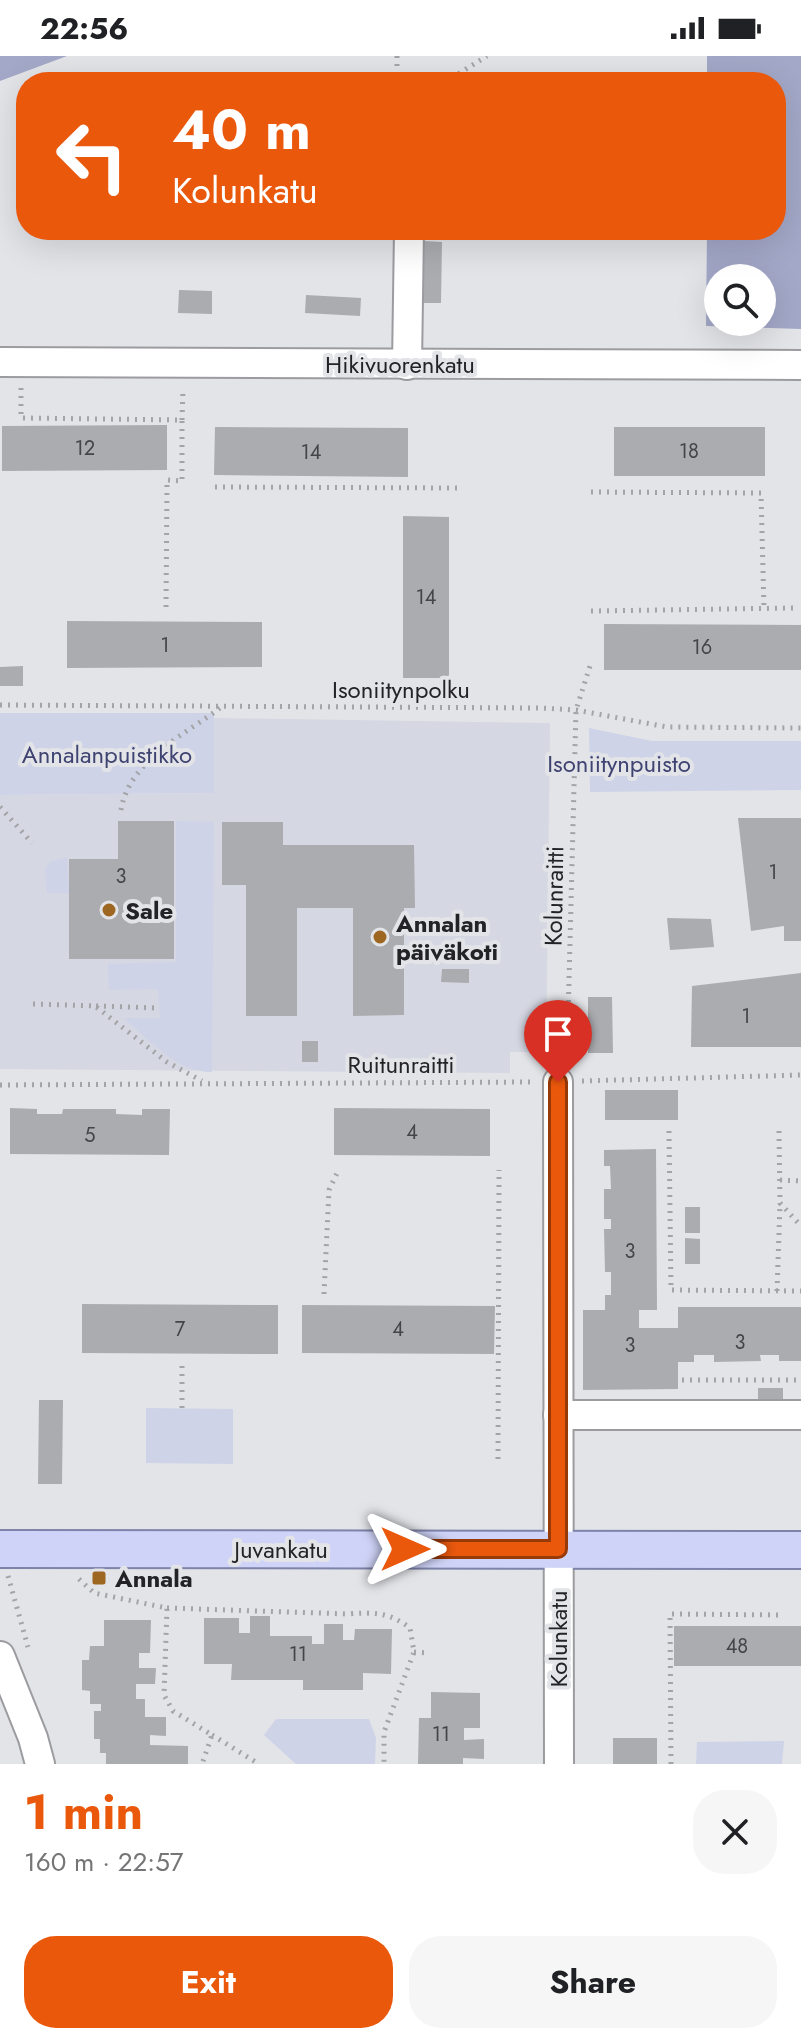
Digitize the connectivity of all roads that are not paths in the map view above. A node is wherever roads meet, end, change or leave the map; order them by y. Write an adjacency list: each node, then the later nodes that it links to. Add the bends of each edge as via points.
1 (409, 240): 3 (street)
2 (0, 362): 3 (street, Hikivuorenkatu)
3 (407, 365): 4 (street, Hikivuorenkatu)
4 (801, 365)
5 (558, 1082): 6 (street, Kolunkatu)
6 (558, 1415): 7 (street); 9 (street, Kolunkatu)
7 (801, 1415)
8 (0, 1549): 9 (main road, Juvankatu)
9 (558, 1549): 10 (main road, Juvankatu); 13 (street, Kolunkatu)
10 (801, 1550)
11 (0, 1656): 12 (street)
12 (40, 1764)
13 (559, 1764)

